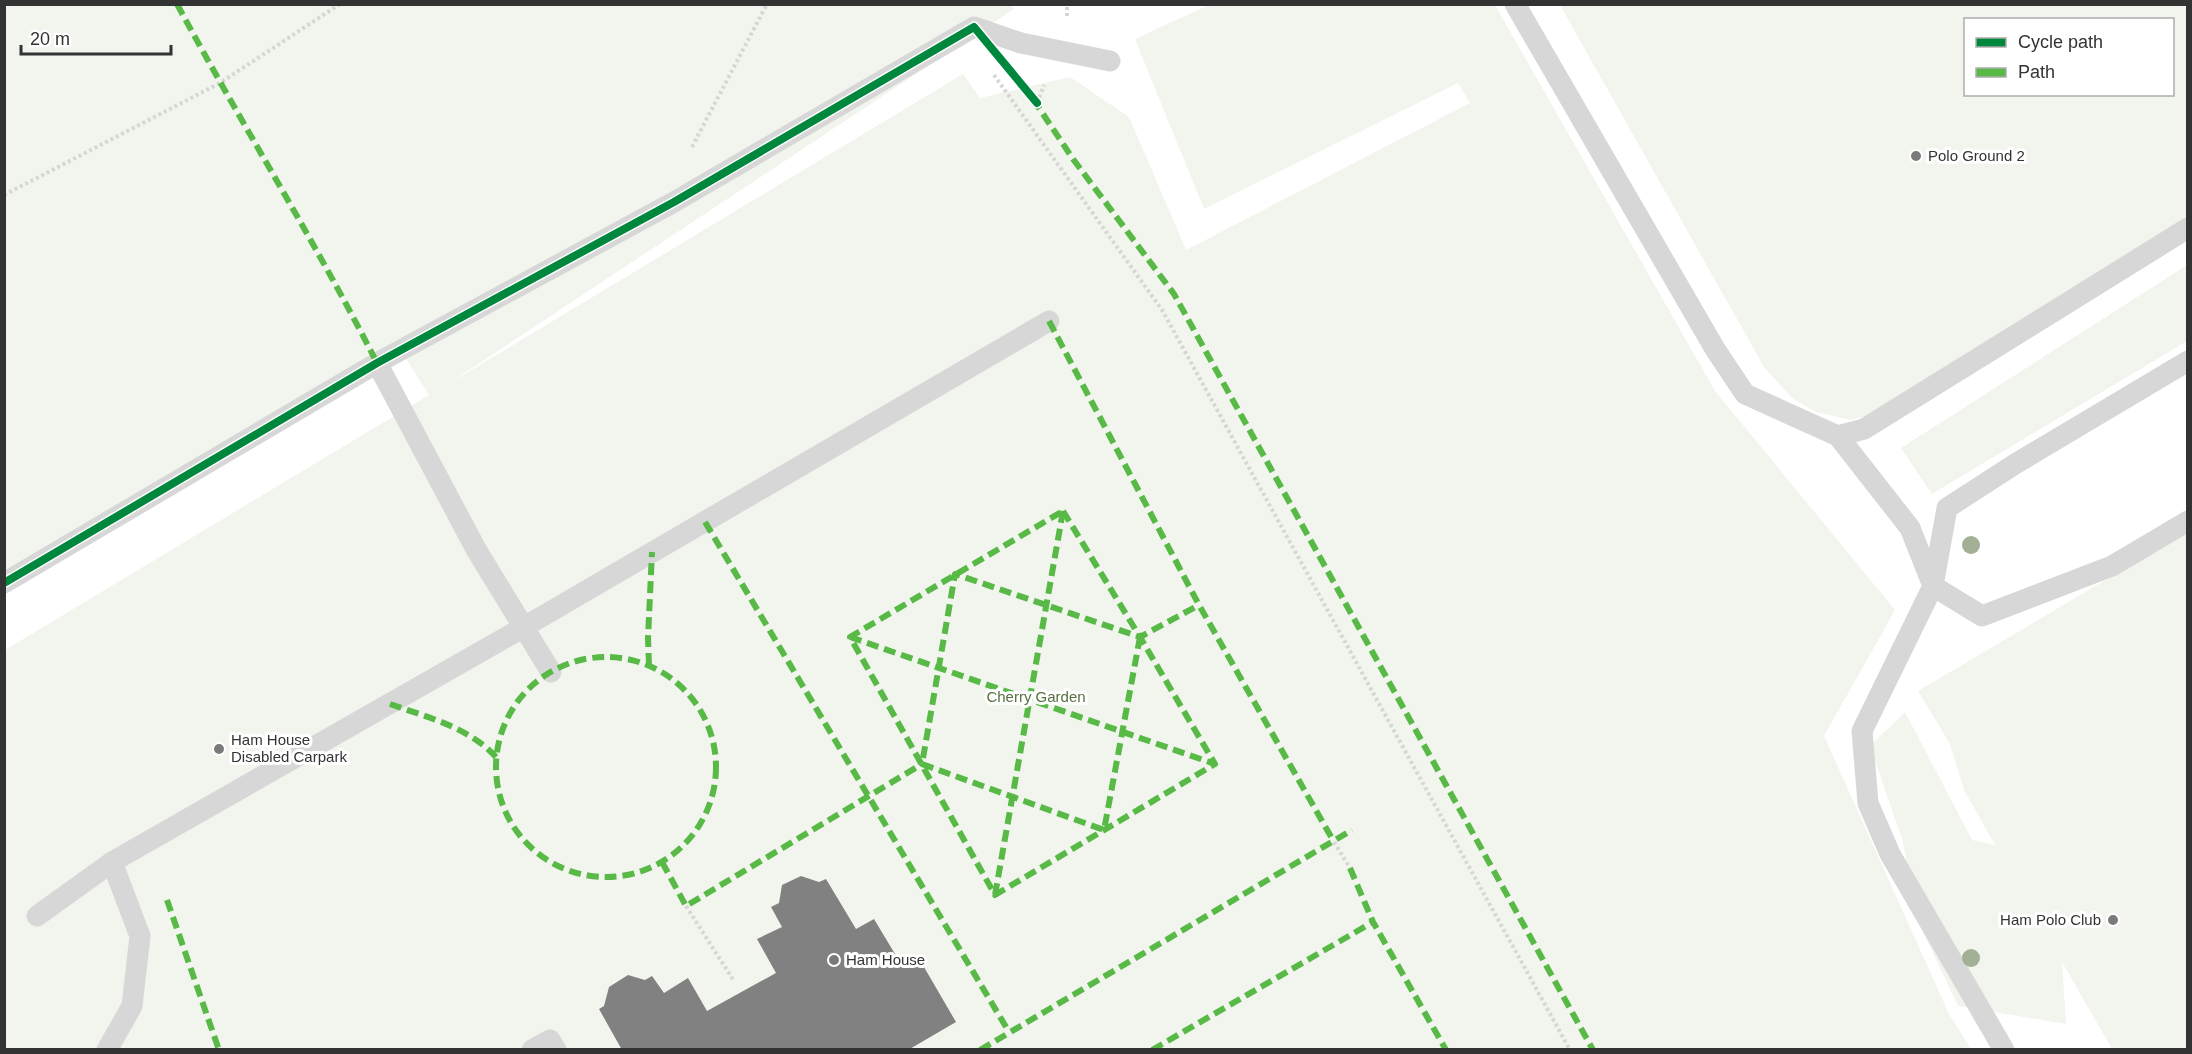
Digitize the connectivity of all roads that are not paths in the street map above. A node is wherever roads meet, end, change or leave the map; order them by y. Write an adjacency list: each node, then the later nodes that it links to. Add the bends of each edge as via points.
1 (1515, 4): 7 (lane, via 1745,394)
2 (1110, 62): 6 (lane, via 1021,43 974,27 674,202)
3 (2187, 228): 7 (lane, via 1864,429)
4 (1049, 321): 11 (lane)
5 (2187, 361): 10 (lane, via 1947,508)
6 (377, 363): 9 (lane); 11 (lane, via 477,551)
7 (1838, 436): 10 (lane, via 1910,528)
8 (2187, 520): 10 (lane, via 2112,566 1982,616)
9 (4, 583)
10 (1933, 586): 18 (lane, via 1862,731 1868,803 1890,854)
11 (524, 627): 12 (lane); 13 (lane)
12 (551, 672)
13 (112, 862): 14 (lane); 15 (lane, via 140,936 132,1006)
14 (37, 916)
15 (107, 1050)
16 (532, 1050): 17 (lane, via 550,1040)
17 (556, 1050)
18 (2004, 1050)

